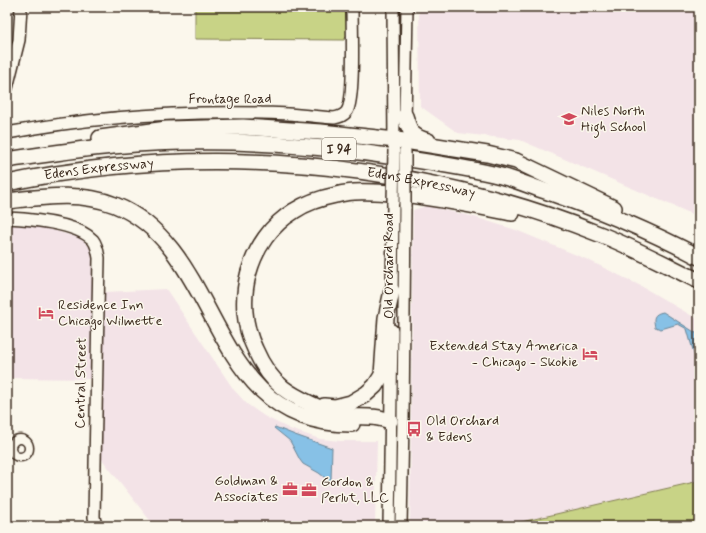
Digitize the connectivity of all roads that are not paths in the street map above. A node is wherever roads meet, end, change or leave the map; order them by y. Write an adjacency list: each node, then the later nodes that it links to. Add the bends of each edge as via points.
1 (21, 7): 5 (main road, via 20,40)
2 (352, 7): 7 (main road, Frontage Road, via 351,96 348,111 340,117 263,113 139,116 81,121)
3 (393, 7): 8 (main road, Old Orchard Road)
4 (407, 7): 6 (main road, Old Orchard Road)
5 (7, 88)
6 (405, 116): 8 (main road, Old Orchard Road); 9 (highway, via 412,134 418,138 477,149)
7 (7, 133)
8 (399, 145): 9 (highway); 10 (highway, via 321,132 243,127 167,129 61,143); 18 (main road, Old Orchard Road, bridge, via 393,204); 23 (main road, Old Orchard Road, bridge, via 405,207)
9 (487, 154): 15 (highway, via 516,161 616,208 630,215)
10 (7, 160): 15 (highway, Edens Expressway / I 94, via 114,146 206,142 300,145 368,152 501,176 579,203)
11 (7, 183): 13 (highway, Edens Expressway / I 94, via 55,174 152,164 223,162 319,166 458,189)
12 (7, 201): 20 (highway, via 43,196 84,197 115,205 133,215 160,235 170,246 240,366 267,395 308,419 344,424)
13 (552, 217): 17 (highway, Edens Expressway / I 94, via 599,234); 19 (highway, via 516,214 419,196 363,192 338,194 308,203 293,211 264,240 255,256 245,287 246,320 250,339 260,361 274,380 292,394)
14 (7, 218): 21 (main road, Central Street, via 64,226 84,233 96,246 99,258 94,517)
15 (658, 237): 16 (highway, Edens Expressway / I 94)
16 (699, 257)
17 (699, 281)
18 (392, 292): 19 (highway, via 386,318 382,374 375,386 351,403 335,407); 20 (main road, Old Orchard Road)
19 (316, 406): 20 (highway, via 341,416 371,417)
20 (390, 421): 22 (main road, Old Orchard Road)
21 (96, 526)
22 (389, 526)
23 (401, 526)

